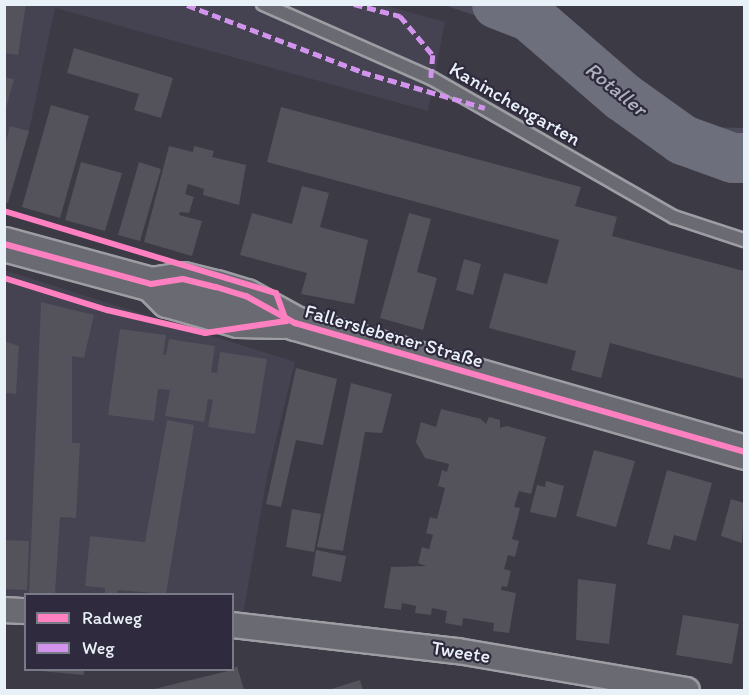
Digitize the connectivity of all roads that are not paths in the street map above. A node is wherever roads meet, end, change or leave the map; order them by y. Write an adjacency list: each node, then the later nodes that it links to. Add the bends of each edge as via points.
1 (262, 4): 2 (lane, Kaninchengarten, via 431,78 674,217)
2 (744, 240)
3 (4, 244): 4 (street, Fallerslebener Straße, via 151,285 183,279 216,287 246,296 286,321)
4 (744, 452)
5 (4, 610): 6 (street)
6 (24, 611)
7 (234, 625): 8 (street, Tweete, via 458,651)
8 (687, 690)

